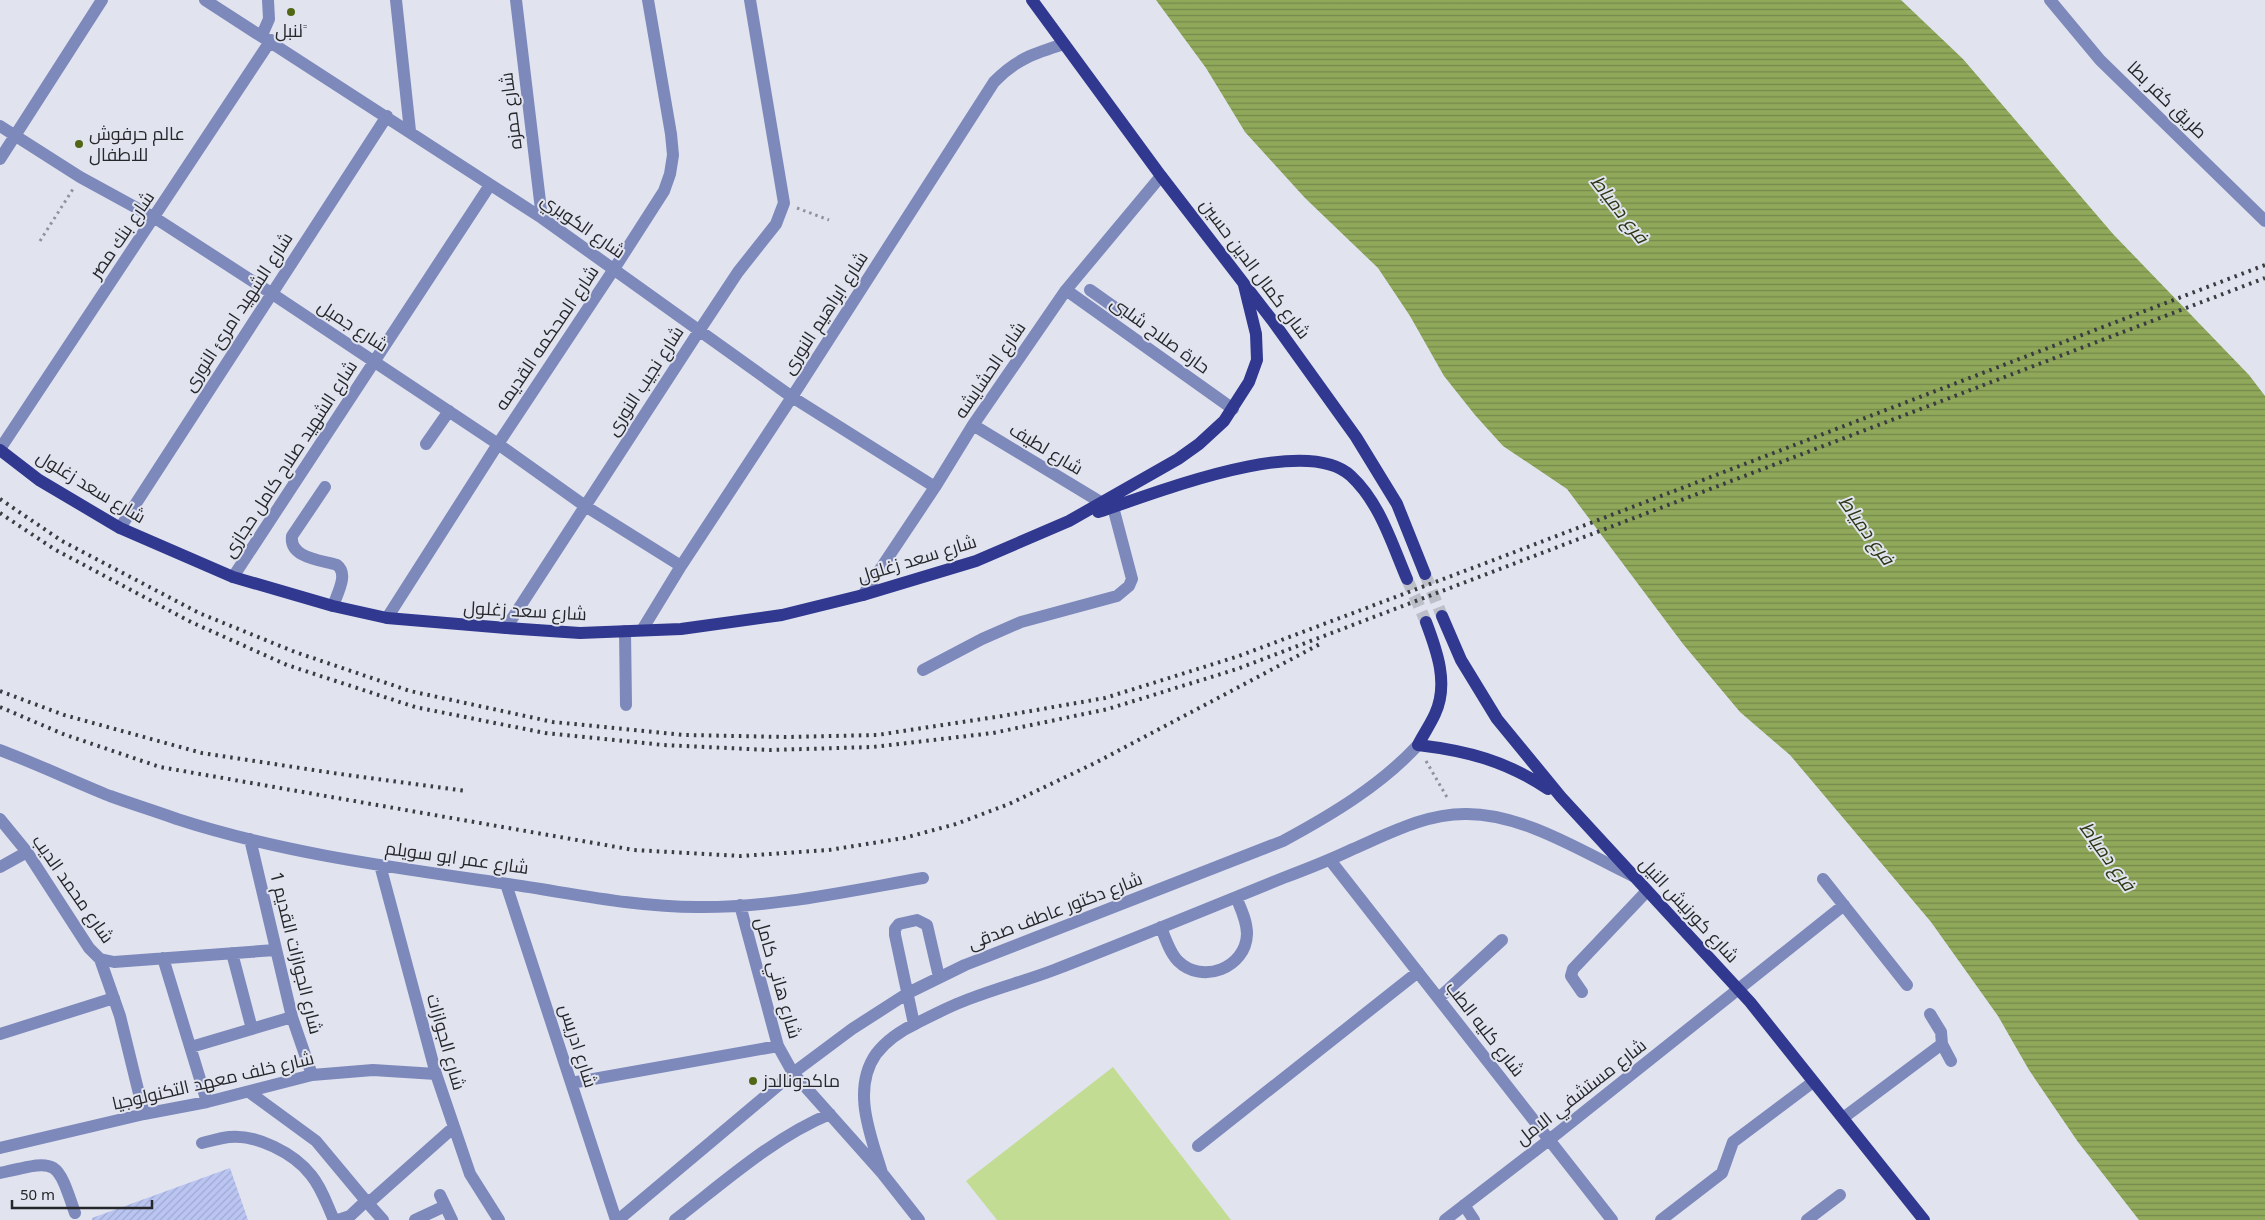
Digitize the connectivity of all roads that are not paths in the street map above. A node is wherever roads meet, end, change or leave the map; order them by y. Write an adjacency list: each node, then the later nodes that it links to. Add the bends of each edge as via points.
1 (102, 0): 15 (street)
2 (205, 0): 10 (street, شارع الكوبري)
3 (268, 0): 10 (street, شارع بنك مصر)
4 (396, 0): 14 (street)
5 (516, 0): 20 (street, شارع حمزه)
6 (648, 0): 22 (street, شارع المحكمه القديمه, via 673,154 664,191)
7 (750, 0): 30 (street, شارع نجيب النورى, via 784,203 776,224 738,272)
8 (1032, 0): 11 (main road, شارع كمال الدين حسين)
9 (2050, 0): 21 (street, طريق كفر بطا, via 2100,60)
10 (266, 38): 12 (street, شارع الكوبري); 19 (street, شارع بنك مصر)
11 (1064, 44): 17 (main road, شارع كمال الدين حسين); 32 (street, شارع ابراهيم النورى, via 1021,59 994,82)
12 (387, 116): 14 (street, شارع الكوبري); 26 (street, شارع الشهيد امرئ النورى)
13 (0, 126): 15 (street, شارع جميل)
14 (410, 131): 18 (street, شارع الكوبري)
15 (15, 136): 16 (street); 19 (street, شارع جميل)
16 (0, 159)
17 (1161, 176): 23 (main road, شارع كمال الدين حسين); 24 (street, شارع الحشايشه)
18 (490, 185): 20 (street, شارع الكوبري); 31 (street, شارع الشهيد صلاح كامل حجازى)
19 (154, 218): 26 (street, شارع جميل); 38 (street, شارع بنك مصر)
20 (542, 218): 22 (street, شارع الكوبري)
21 (2265, 221)
22 (614, 269): 30 (street, شارع الكوبري); 37 (street, شارع المحكمه القديمه)
23 (1244, 285): 33 (main road, شارع سعد زغلول, via 1256,334 1257,360); 45 (main road, شارع كمال الدين حسين, via 1309,369 1379,472 1397,504)
24 (1066, 290): 28 (street, حارة صلاح شلبى); 35 (street, شارع الحشايشه)
25 (1090, 290): 27 (street)
26 (271, 293): 31 (street, شارع جميل); 43 (street, شارع الشهيد امرئ النورى)
27 (1102, 299): 28 (street); 29 (street)
28 (1095, 310): 33 (street, حارة صلاح شلبى)
29 (1122, 312)
30 (699, 331): 32 (street, شارع الكوبري); 42 (street, شارع نجيب النورى)
31 (375, 361): 34 (street, شارع جميل); 46 (street, شارع الشهيد صلاح كامل حجازى)
32 (792, 397): 40 (street, شارع الكوبري); 44 (street, شارع ابراهيم النورى)
33 (1233, 409): 41 (main road, شارع سعد زغلول, via 1199,444)
34 (449, 411): 36 (street); 37 (street, شارع جميل)
35 (973, 425): 40 (street, شارع الحشايشه); 41 (street, شارع لطيف)
36 (426, 444)
37 (498, 444): 42 (street, شارع جميل); 51 (street, شارع المحكمه القديمه)
38 (0, 450): 43 (main road, شارع سعد زغلول, via 39,480)
39 (325, 487): 49 (street, via 292,536 291,543 298,553 341,568 343,574)
40 (935, 487): 48 (street, شارع الحشايشه)
41 (1107, 505): 47 (main road, شارع سعد زغلول, via 1254,465 1284,460 1332,465 1350,474 1376,507); 48 (main road, شارع سعد زغلول, via 976,561); 56 (street, via 1132,579 1123,592 1021,622)
42 (585, 506): 44 (street, شارع جميل); 53 (street, شارع نجيب النورى)
43 (120, 528): 46 (main road, شارع سعد زغلول)
44 (681, 566): 54 (street, شارع ابراهيم النورى)
45 (1425, 574)
46 (233, 577): 49 (main road, شارع سعد زغلول)
47 (1407, 579)
48 (862, 594): 54 (main road, شارع سعد زغلول, via 782,615 681,629)
49 (333, 606): 51 (main road, شارع سعد زغلول)
50 (1442, 616): 60 (main road, شارع كورنيش النيل, via 1460,660 1477,689)
51 (387, 618): 53 (main road, شارع سعد زغلول)
52 (1426, 622): 58 (main road, شارع دكتور عاطف صدقى, via 1440,666 1442,689 1436,712)
53 (506, 628): 55 (main road, شارع سعد زغلول, via 580,633)
54 (642, 630): 55 (main road, شارع سعد زغلول)
55 (625, 631): 57 (street)
56 (923, 670)
57 (626, 705)
58 (1418, 745): 60 (main road, via 1456,749 1494,760 1529,776); 82 (street, شارع دكتور عاطف صدقى, via 1403,762 1360,794 1283,842)
59 (0, 750): 62 (street, شارع عمر ابو سويلم, via 111,796 180,820)
60 (1561, 797): 67 (main road, شارع كورنيش النيل)
61 (0, 819): 63 (street, شارع محمد الديب)
62 (250, 839): 65 (street, شارع عمر ابو سويلم); 77 (street, شارع الجوازات القديم 1)
63 (27, 852): 66 (street); 80 (street, شارع محمد الديب, via 89,948)
64 (1330, 860): 67 (street, via 1412,823 1456,814 1494,816 1547,835); 72 (street); 81 (street, شارع كليه الطب)
65 (380, 865): 70 (street, شارع عمر ابو سويلم); 99 (street, شارع الجوازات)
66 (0, 868)
67 (1633, 876): 71 (main road, شارع كورنيش النيل)
68 (923, 878): 74 (street, شارع عمر ابو سويلم)
69 (1823, 879): 73 (street)
70 (506, 884): 74 (street, شارع عمر ابو سويلم, via 660,906); 102 (street, شارع ادريس)
71 (1646, 891): 84 (main road, شارع كورنيش النيل); 85 (street, via 1573,969 1572,980)
72 (1236, 897): 75 (street); 75 (street, via 1247,935 1243,950 1234,962 1221,970 1206,973 1191,970 1178,961)
73 (1844, 905): 83 (street); 84 (street, شارع مستشفي الامل)
74 (740, 906): 95 (street, شارع هاني كامل)
75 (1160, 927): 91 (street, via 1050,971 965,1000)
76 (1502, 940): 88 (street)
77 (275, 950): 78 (street, شارع محمد الديب); 90 (street, شارع الجوازات القديم 1)
78 (232, 953): 79 (street, شارع محمد الديب); 92 (street)
79 (163, 958): 80 (street, شارع محمد الديب, via 114,962); 96 (street)
80 (100, 959): 87 (street)
81 (1418, 972): 88 (street, شارع كليه الطب); 111 (street)
82 (939, 977): 86 (street, شارع دكتور عاطف صدقى); 86 (street, via 927,925 917,920 899,924 895,935)
83 (1907, 985)
84 (1739, 990): 101 (main road, شارع كورنيش النيل); 109 (street, شارع مستشفي الامل)
85 (1582, 992)
86 (908, 994): 91 (street); 98 (street, شارع دكتور عاطف صدقى, via 852,1029)
87 (114, 998): 93 (street); 105 (street)
88 (1439, 998): 109 (street, شارع كليه الطب)
89 (1930, 1014): 94 (street, via 1940,1032)
90 (292, 1017): 92 (street); 100 (street, شارع الجوازات القديم 1)
91 (914, 1024): 114 (street, via 890,1039 876,1054 866,1078 864,1102 867,1122)
92 (252, 1029): 96 (street)
93 (0, 1034)
94 (1942, 1044): 97 (street); 107 (street)
95 (778, 1046): 98 (street, شارع هاني كامل); 102 (street)
96 (191, 1047): 104 (street)
97 (1951, 1061)
98 (793, 1073): 106 (street, شارع هاني كامل); 125 (street, شارع دكتور عاطف صدقى)
99 (436, 1074): 100 (street, شارع خلف معهد التكنولوجيا, via 374,1070); 108 (street, شارع الجوازات)
100 (312, 1075): 103 (street, شارع خلف معهد التكنولوجيا)
101 (1814, 1082): 107 (main road, شارع كورنيش النيل); 131 (street, via 1734,1142 1722,1172)
102 (571, 1083): 125 (street, شارع ادريس)
103 (249, 1092): 104 (street, شارع خلف معهد التكنولوجيا); 116 (street, via 316,1140)
104 (207, 1102): 105 (street, شارع خلف معهد التكنولوجيا)
105 (144, 1114): 112 (street, شارع خلف معهد التكنولوجيا)
106 (830, 1114): 114 (street, شارع هاني كامل); 126 (street, via 793,1133)
107 (1843, 1118): 133 (main road, شارع كورنيش النيل)
108 (454, 1127): 116 (street, via 373,1199); 119 (street, شارع الجوازات, via 470,1174)
109 (1549, 1140): 117 (street, شارع مستشفي الامل); 130 (street, شارع كليه الطب)
110 (202, 1143): 120 (street, via 230,1136 257,1140 282,1152 311,1174)
111 (1198, 1146)
112 (0, 1148)
113 (0, 1173): 118 (street, via 41,1164 51,1166 60,1172)
114 (882, 1173): 127 (street, شارع هاني كامل)
115 (1840, 1195): 132 (street)
116 (366, 1200): 121 (street, via 350,1216); 122 (street)
117 (1464, 1206): 128 (street, شارع مستشفي الامل); 129 (street)
118 (75, 1213)
119 (493, 1219)
120 (334, 1220)
121 (338, 1220)
122 (383, 1220)
123 (414, 1220): 124 (street, via 442,1200)
124 (452, 1220)
125 (617, 1220)
126 (676, 1220)
127 (919, 1220)
128 (1445, 1220)
129 (1474, 1220)
130 (1612, 1220)
131 (1661, 1220)
132 (1807, 1220)
133 (1924, 1220)

